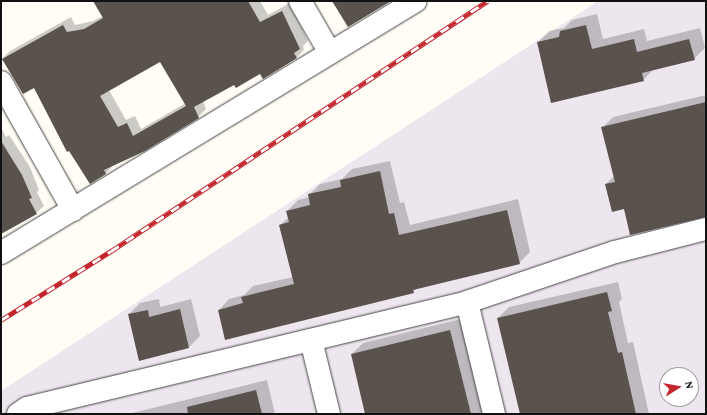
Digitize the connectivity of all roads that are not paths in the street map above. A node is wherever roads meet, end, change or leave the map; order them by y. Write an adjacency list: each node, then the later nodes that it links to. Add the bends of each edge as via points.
1 (300, 1): 3 (street)
2 (415, 1): 3 (street)
3 (330, 53): 5 (street)
4 (1, 82): 5 (street)
5 (73, 210): 7 (street)
6 (706, 229): 8 (street, via 615,252)
7 (1, 253)
8 (467, 302): 9 (street); 12 (street)
9 (312, 340): 10 (street, via 26,408); 11 (street)
10 (18, 414)
11 (329, 414)
12 (494, 414)

